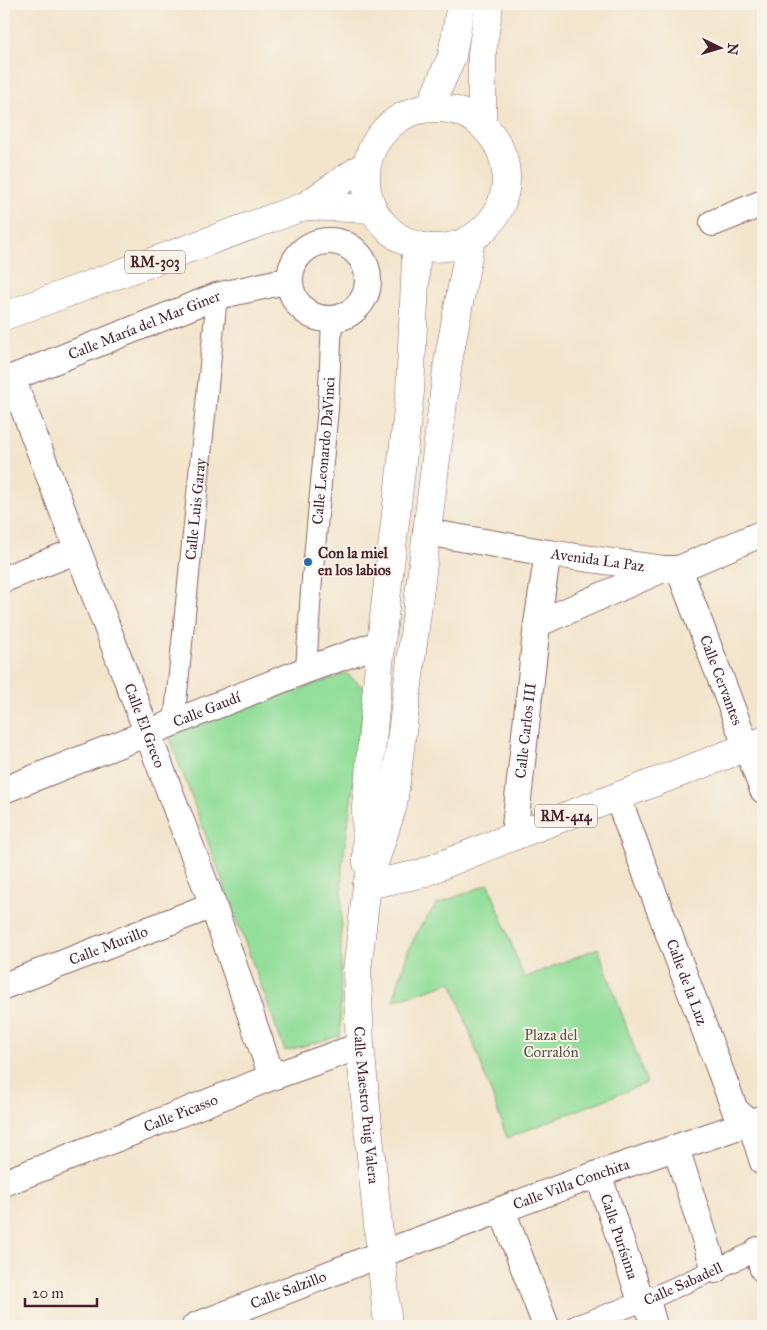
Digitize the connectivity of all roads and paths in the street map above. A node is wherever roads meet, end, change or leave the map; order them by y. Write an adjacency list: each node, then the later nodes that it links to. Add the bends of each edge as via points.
1 (461, 4): 3 (main road, via 452,56)
2 (489, 4): 4 (main road, via 482,54)
3 (430, 108): 4 (main road, via 449,108); 5 (main road, via 412,111 396,119 373,146)
4 (482, 124): 10 (main road, via 496,141 505,162 506,185 501,206 488,226)
5 (367, 164): 7 (main road, RM-303); 8 (main road, via 366,186)
6 (763, 203): 9 (street)
7 (305, 206): 8 (main road, RM-303); 14 (main road, RM-303)
8 (372, 209): 11 (main road, via 397,238)
9 (713, 223)
10 (471, 240): 11 (main road, via 453,247 434,249); 17 (main road, via 448,362)
11 (414, 246): 24 (main road, via 410,392)
12 (289, 282): 13 (street, Calle María del Mar Giner); 15 (street, via 298,306 319,319); 15 (street, via 290,269 296,257 318,242 344,243 355,250 368,273 364,299 356,310)
13 (217, 296): 16 (street, Calle María del Mar Giner); 26 (street, Calle Luis Garay)
14 (4, 316)
15 (332, 320): 25 (street, Calle Leonardo DaVinci, via 328,408)
16 (8, 380): 19 (street, Calle El Greco)
17 (426, 532): 20 (street, Avenida La Paz); 33 (main road, via 393,805)
18 (763, 533): 21 (street)
19 (76, 551): 22 (street); 27 (street, Calle El Greco)
20 (548, 553): 21 (street, Avenida La Paz); 23 (street, Calle Carlos III)
21 (671, 569): 23 (street); 28 (street, Calle Cervantes)
22 (4, 580)
23 (536, 624): 32 (street, Calle Carlos III)
24 (381, 643): 25 (street, Calle Gaudí); 33 (main road, via 366,807)
25 (306, 670): 26 (street, Calle Gaudí)
26 (174, 723): 27 (street, Calle Gaudí)
27 (147, 734): 29 (street, Calle Gaudí); 34 (street, Calle El Greco)
28 (755, 744): 30 (street, Calle Cervantes); 31 (main road, RM-414)
29 (4, 790)
30 (763, 790)
31 (617, 796): 32 (main road, RM-414); 38 (street, Calle de la Luz, via 735,1110)
32 (514, 836): 33 (main road, RM-414, via 420,874)
33 (367, 885): 36 (main road, Calle Maestro Puig Valera, via 357,971)
34 (213, 905): 35 (street, Calle Murillo); 37 (street, Calle El Greco)
35 (4, 986)
36 (360, 1046): 37 (street, Calle Picasso); 44 (main road, Calle Maestro Puig Valera)
37 (272, 1077): 42 (street, Calle Picasso)
38 (757, 1121): 39 (street, Calle Villa Conchita); 40 (street, Calle de la Luz)
39 (676, 1148): 41 (street, Calle Villa Conchita); 46 (street)
40 (763, 1162)
41 (598, 1174): 43 (street, Calle Villa Conchita); 47 (street, Calle Purísima, via 638,1292)
42 (4, 1183)
43 (502, 1210): 44 (street, Calle Villa Conchita); 50 (street)
44 (381, 1254): 48 (street, Calle Salzillo); 49 (main road, Calle Maestro Puig Valera)
45 (762, 1256): 46 (street, Calle Sabadell)
46 (715, 1270): 47 (street, Calle Sabadell)
47 (647, 1300): 51 (street, Calle Sabadell); 52 (street, Calle Purísima)
48 (195, 1326)
49 (388, 1326)
50 (546, 1326)
51 (575, 1326)
52 (654, 1326)

